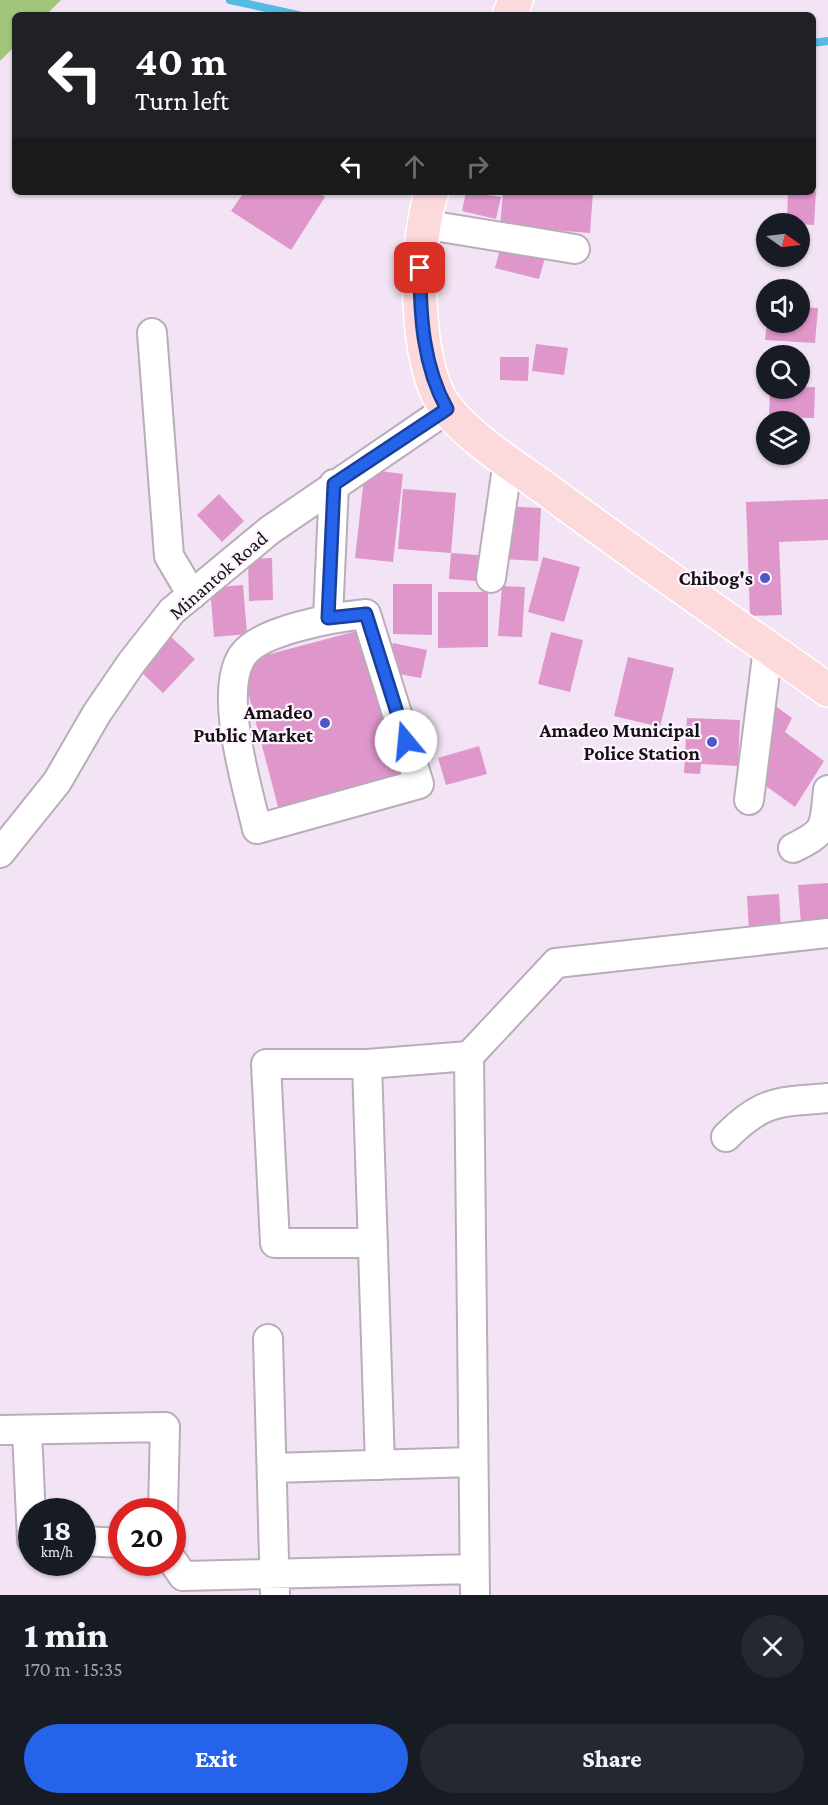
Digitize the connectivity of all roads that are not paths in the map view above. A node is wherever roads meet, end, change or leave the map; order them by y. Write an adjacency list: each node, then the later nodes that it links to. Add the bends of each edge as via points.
1 (431, 195): 2 (main road)
2 (422, 224): 3 (street); 5 (main road, via 420,283 424,338 432,378)
3 (575, 249)
4 (152, 333): 9 (street, via 169,556)
5 (447, 409): 6 (main road); 7 (street, Minantok Road)
6 (508, 461): 8 (street); 11 (main road)
7 (334, 484): 9 (street, Minantok Road, via 270,530); 10 (street)
8 (491, 578)
9 (192, 595): 16 (street, Minantok Road, via 172,611 132,662 57,782)
10 (328, 618): 10 (street, via 262,640 249,648 239,662 233,721 257,829 419,784 366,614)
11 (768, 648): 12 (main road); 14 (street)
12 (828, 690)
13 (828, 790): 15 (street, via 822,830)
14 (749, 800)
15 (793, 849)
16 (0, 853)
17 (828, 933): 18 (street, via 556,963)
18 (469, 1056): 19 (street); 25 (street)
19 (368, 1064): 22 (street); 22 (street, via 266,1064 275,1243)
20 (828, 1098): 21 (street, via 770,1104 747,1116)
21 (726, 1137)
22 (373, 1243): 26 (street)
23 (268, 1339): 27 (street)
24 (14, 1431): 28 (street); 29 (street, via 165,1427)
25 (472, 1462): 26 (street); 31 (street)
26 (380, 1465): 27 (street)
27 (272, 1468): 33 (street)
28 (25, 1498)
29 (163, 1498)
30 (183, 1576): 33 (street)
31 (474, 1582): 32 (street)
32 (377, 1583): 33 (street)
33 (275, 1584)

